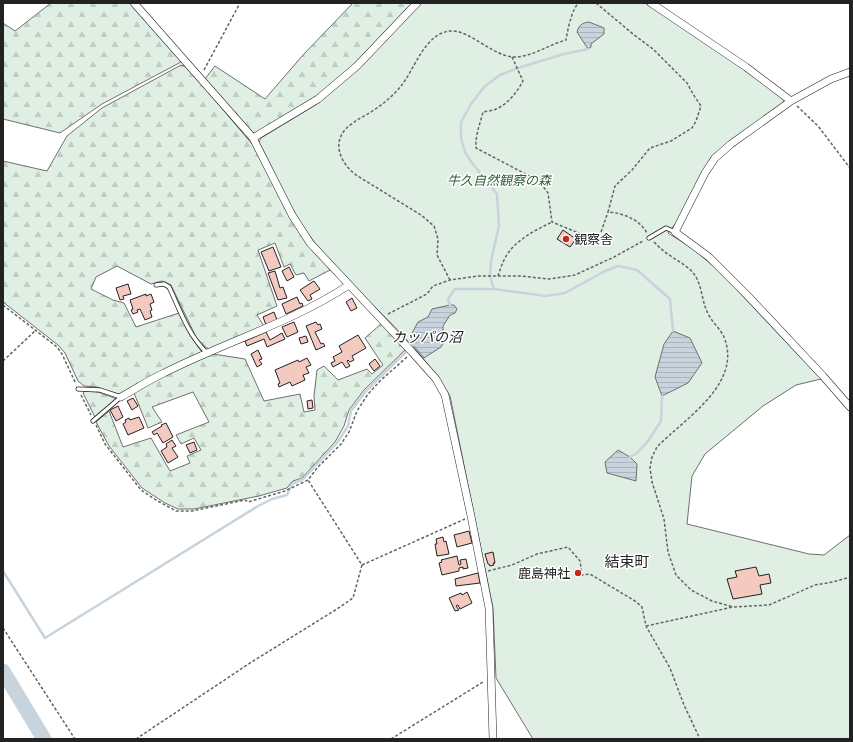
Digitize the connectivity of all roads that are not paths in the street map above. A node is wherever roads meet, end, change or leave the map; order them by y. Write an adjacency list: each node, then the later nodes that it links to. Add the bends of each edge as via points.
1 (134, 3): 6 (street)
2 (417, 3): 6 (street, via 357,66 318,100)
3 (651, 3): 5 (street, via 746,67)
4 (850, 72): 5 (street)
5 (791, 101): 7 (street, via 715,158)
6 (253, 138): 10 (street, via 292,215 310,244)
7 (675, 232): 8 (lane, via 666,228); 14 (street, via 709,257 748,296)
8 (649, 238)
9 (156, 285): 11 (lane, via 164,284 169,287 185,322)
10 (349, 285): 11 (street, via 296,315); 16 (street, via 436,379 445,395 489,608)
11 (207, 354): 13 (street, via 163,373)
12 (78, 388): 13 (lane, via 100,390)
13 (121, 397): 15 (lane)
14 (850, 407)
15 (94, 421)
16 (493, 739)

